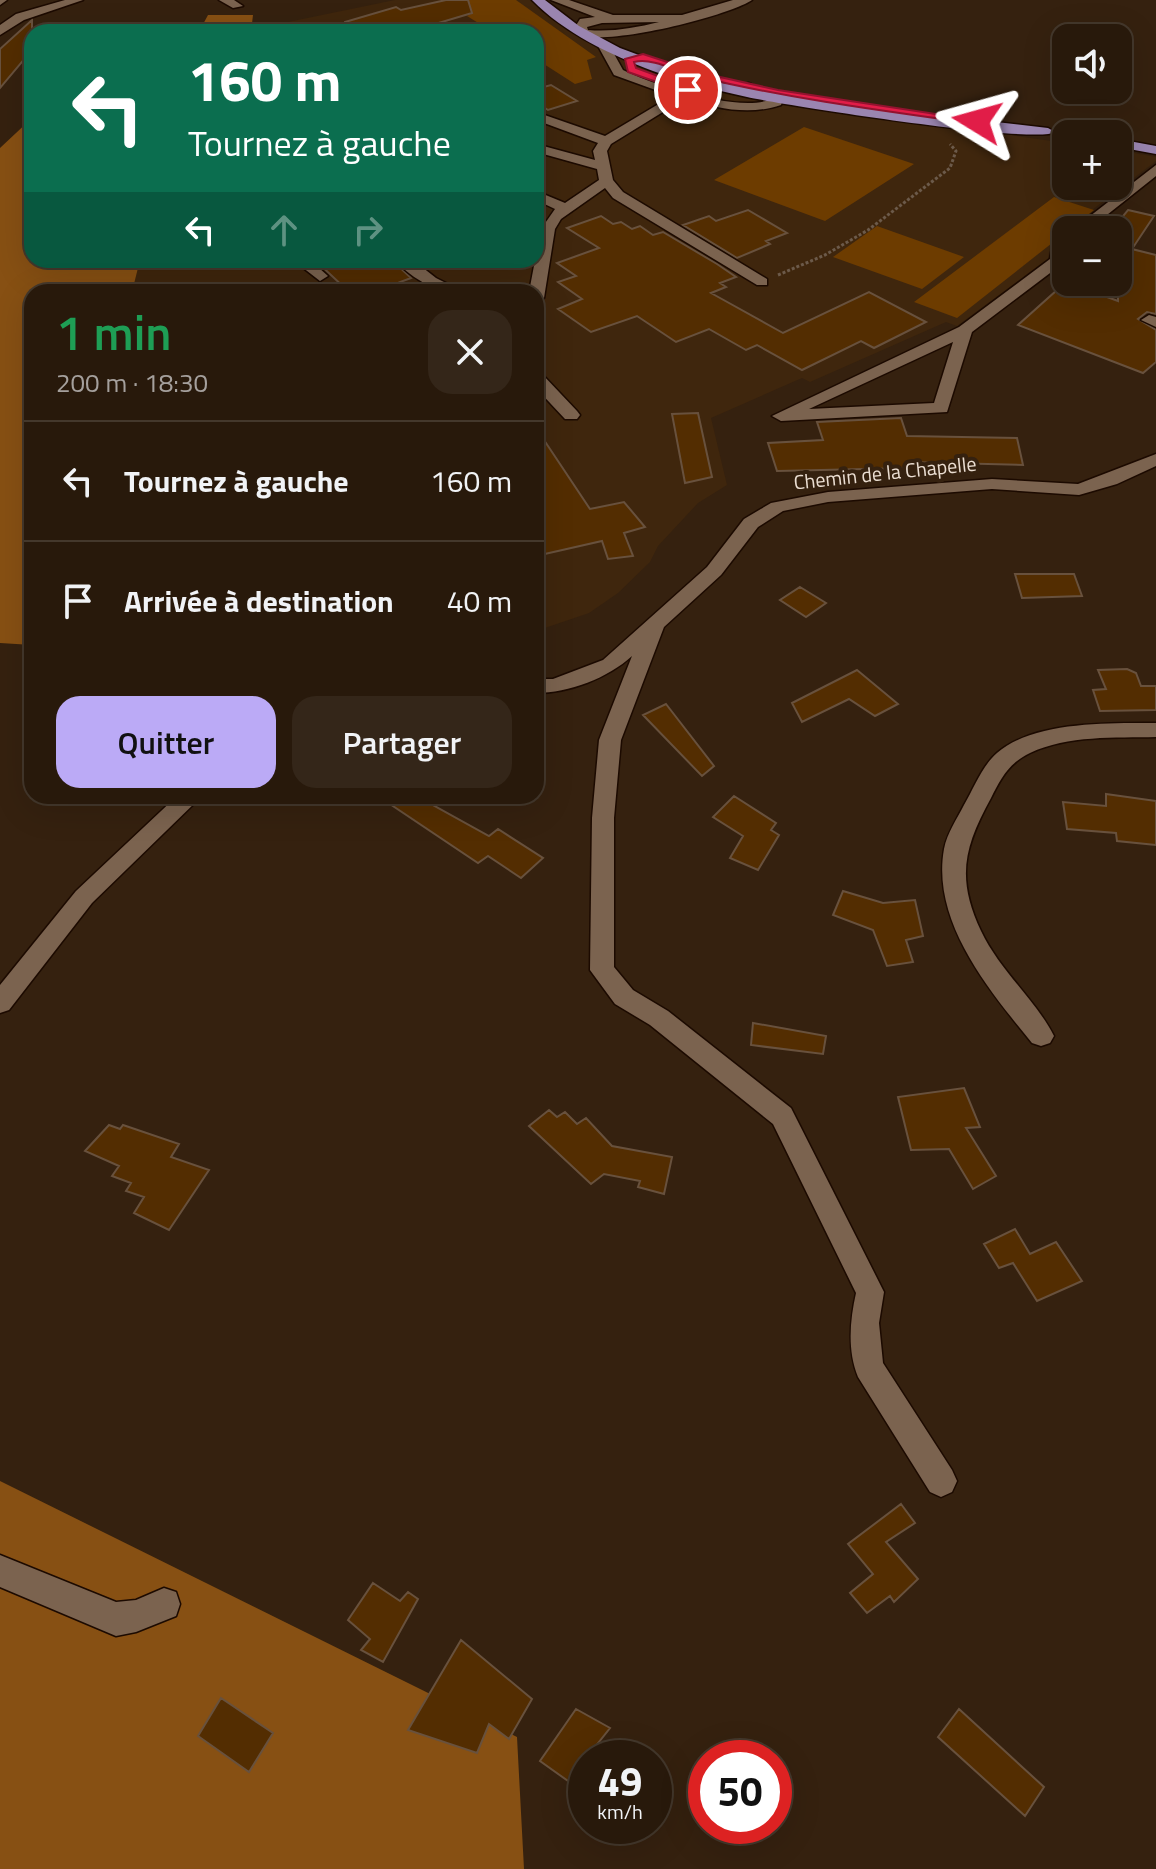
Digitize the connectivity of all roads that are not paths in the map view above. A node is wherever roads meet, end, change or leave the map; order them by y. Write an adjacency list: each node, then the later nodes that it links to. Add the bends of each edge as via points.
1 (77, 0): 8 (street, via 20,17)
2 (538, 0): 7 (main road)
3 (556, 0): 6 (street); 7 (main road)
4 (746, 0): 5 (street)
5 (679, 18): 6 (street); 9 (street)
6 (615, 19): 7 (street)
7 (583, 28): 9 (main road)
8 (0, 31)
9 (607, 42): 10 (main road); 13 (street, via 618,72)
10 (637, 58): 11 (street, via 627,64); 12 (main road); 14 (main road)
11 (650, 79): 13 (street); 14 (street)
12 (749, 87): 14 (street); 16 (main road)
13 (684, 94): 14 (street, via 739,106); 18 (street)
14 (770, 103): 16 (main road)
15 (544, 119): 18 (street)
16 (1048, 132): 17 (main road)
17 (1052, 133)
18 (606, 141): 23 (street, via 600,151)
19 (1132, 146): 20 (main road)
20 (1156, 150)
21 (544, 151): 23 (street)
22 (1156, 169): 26 (street)
23 (605, 174): 25 (street); 32 (street, via 618,195)
24 (544, 199): 25 (street)
25 (566, 209): 27 (street, via 548,229)
26 (1097, 216)
27 (544, 252)
28 (1052, 265): 34 (street)
29 (310, 268): 31 (street)
30 (414, 268): 33 (street)
31 (320, 276)
32 (762, 282)
33 (438, 284)
34 (965, 330): 34 (street, via 941,408 781,416 823,396)
35 (544, 386): 36 (street)
36 (571, 415)
37 (1156, 459): 38 (street, Chemin de la Chapelle, via 1079,490 992,484 828,497 777,507 751,523 714,571)
38 (655, 624): 39 (street, Chemin de la Chapelle, via 610,665); 44 (street, via 610,740 603,818 602,970 624,997 659,1018 782,1116 870,1292 864,1323 869,1367)
39 (544, 686)
40 (1156, 730): 43 (street, via 1090,733 1041,742 1005,757 955,850 960,903 973,938 999,984)
41 (183, 804): 42 (street, via 84,897)
42 (0, 1003)
43 (1041, 1036)
44 (941, 1481)
45 (0, 1571): 46 (street, via 116,1619)
46 (164, 1604)

